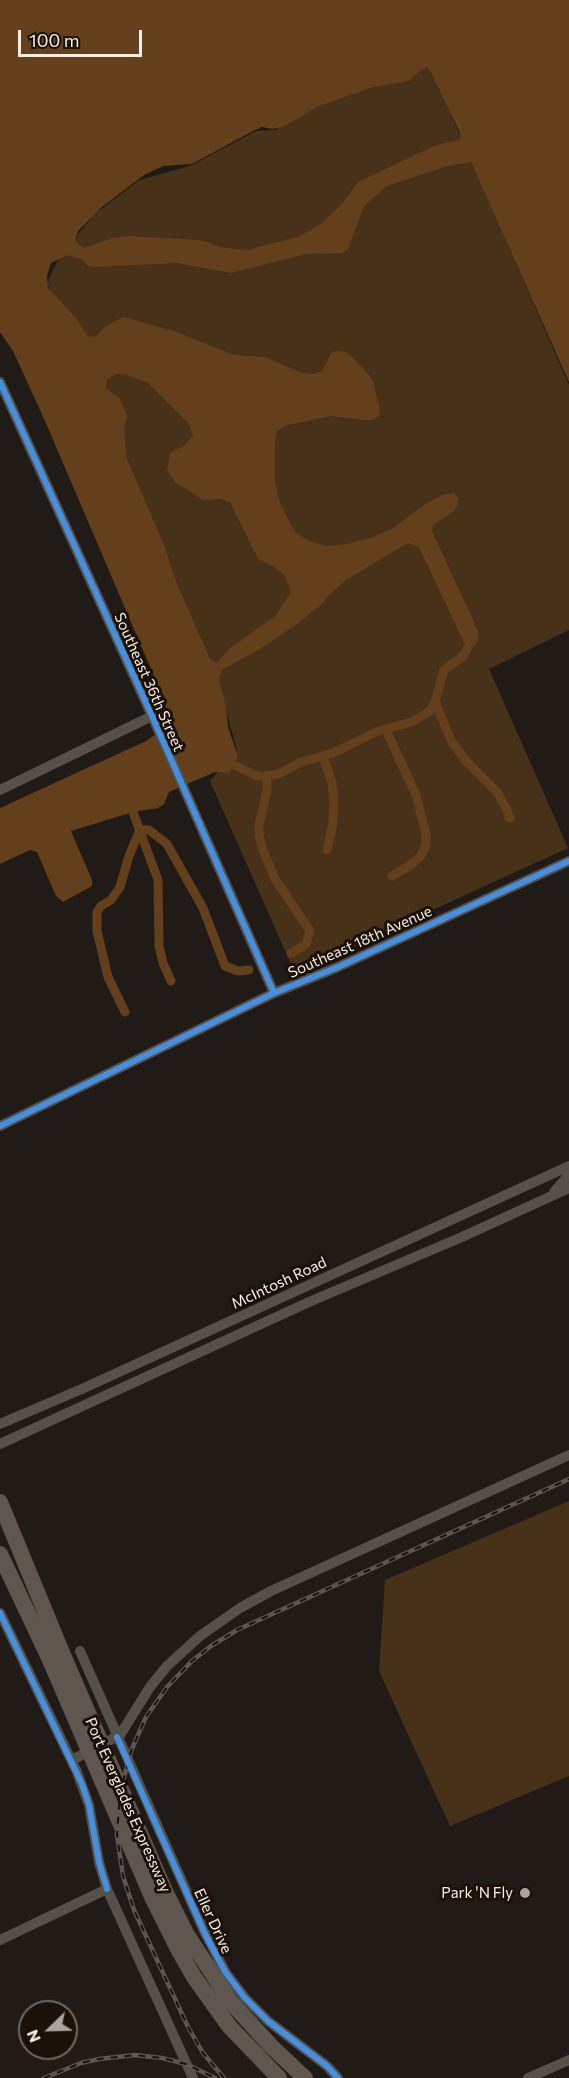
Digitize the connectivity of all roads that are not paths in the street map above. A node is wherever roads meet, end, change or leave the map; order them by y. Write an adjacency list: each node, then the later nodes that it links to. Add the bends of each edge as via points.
1 (0, 382): 2 (street, Southeast 36th Street)
2 (154, 721): 3 (street); 5 (street, Southeast 36th Street)
3 (0, 790)
4 (569, 861): 5 (street, Southeast 18th Avenue)
5 (274, 993): 6 (street, Southeast 18th Avenue)
6 (0, 1126)
7 (568, 1166): 9 (street, via 568,1176); 10 (street, McIntosh Road)
8 (569, 1188): 9 (street, McIntosh Road)
9 (550, 1196): 11 (street, McIntosh Road)
10 (0, 1424)
11 (0, 1443)
12 (569, 1455): 18 (street, via 240,1608 167,1665)
13 (0, 1502): 17 (highway, Port Everglades Expressway)
14 (0, 1554): 17 (highway, Port Everglades Expressway)
15 (0, 1613): 19 (street)
16 (80, 1652): 18 (street, Eller Drive)
17 (56, 1658): 24 (highway, Port Everglades Expressway, via 153,1899 179,1951 230,2026); 25 (highway, Port Everglades Expressway, via 188,1935 231,2002 291,2066)
18 (117, 1737): 19 (street); 26 (street, Eller Drive, via 226,1973 268,2021)
19 (72, 1760): 20 (street, via 89,1805)
20 (107, 1888): 21 (street); 23 (street)
21 (0, 1940)
22 (569, 2060): 27 (street)
23 (193, 2078)
24 (279, 2078)
25 (308, 2078)
26 (338, 2078)
27 (528, 2078)

